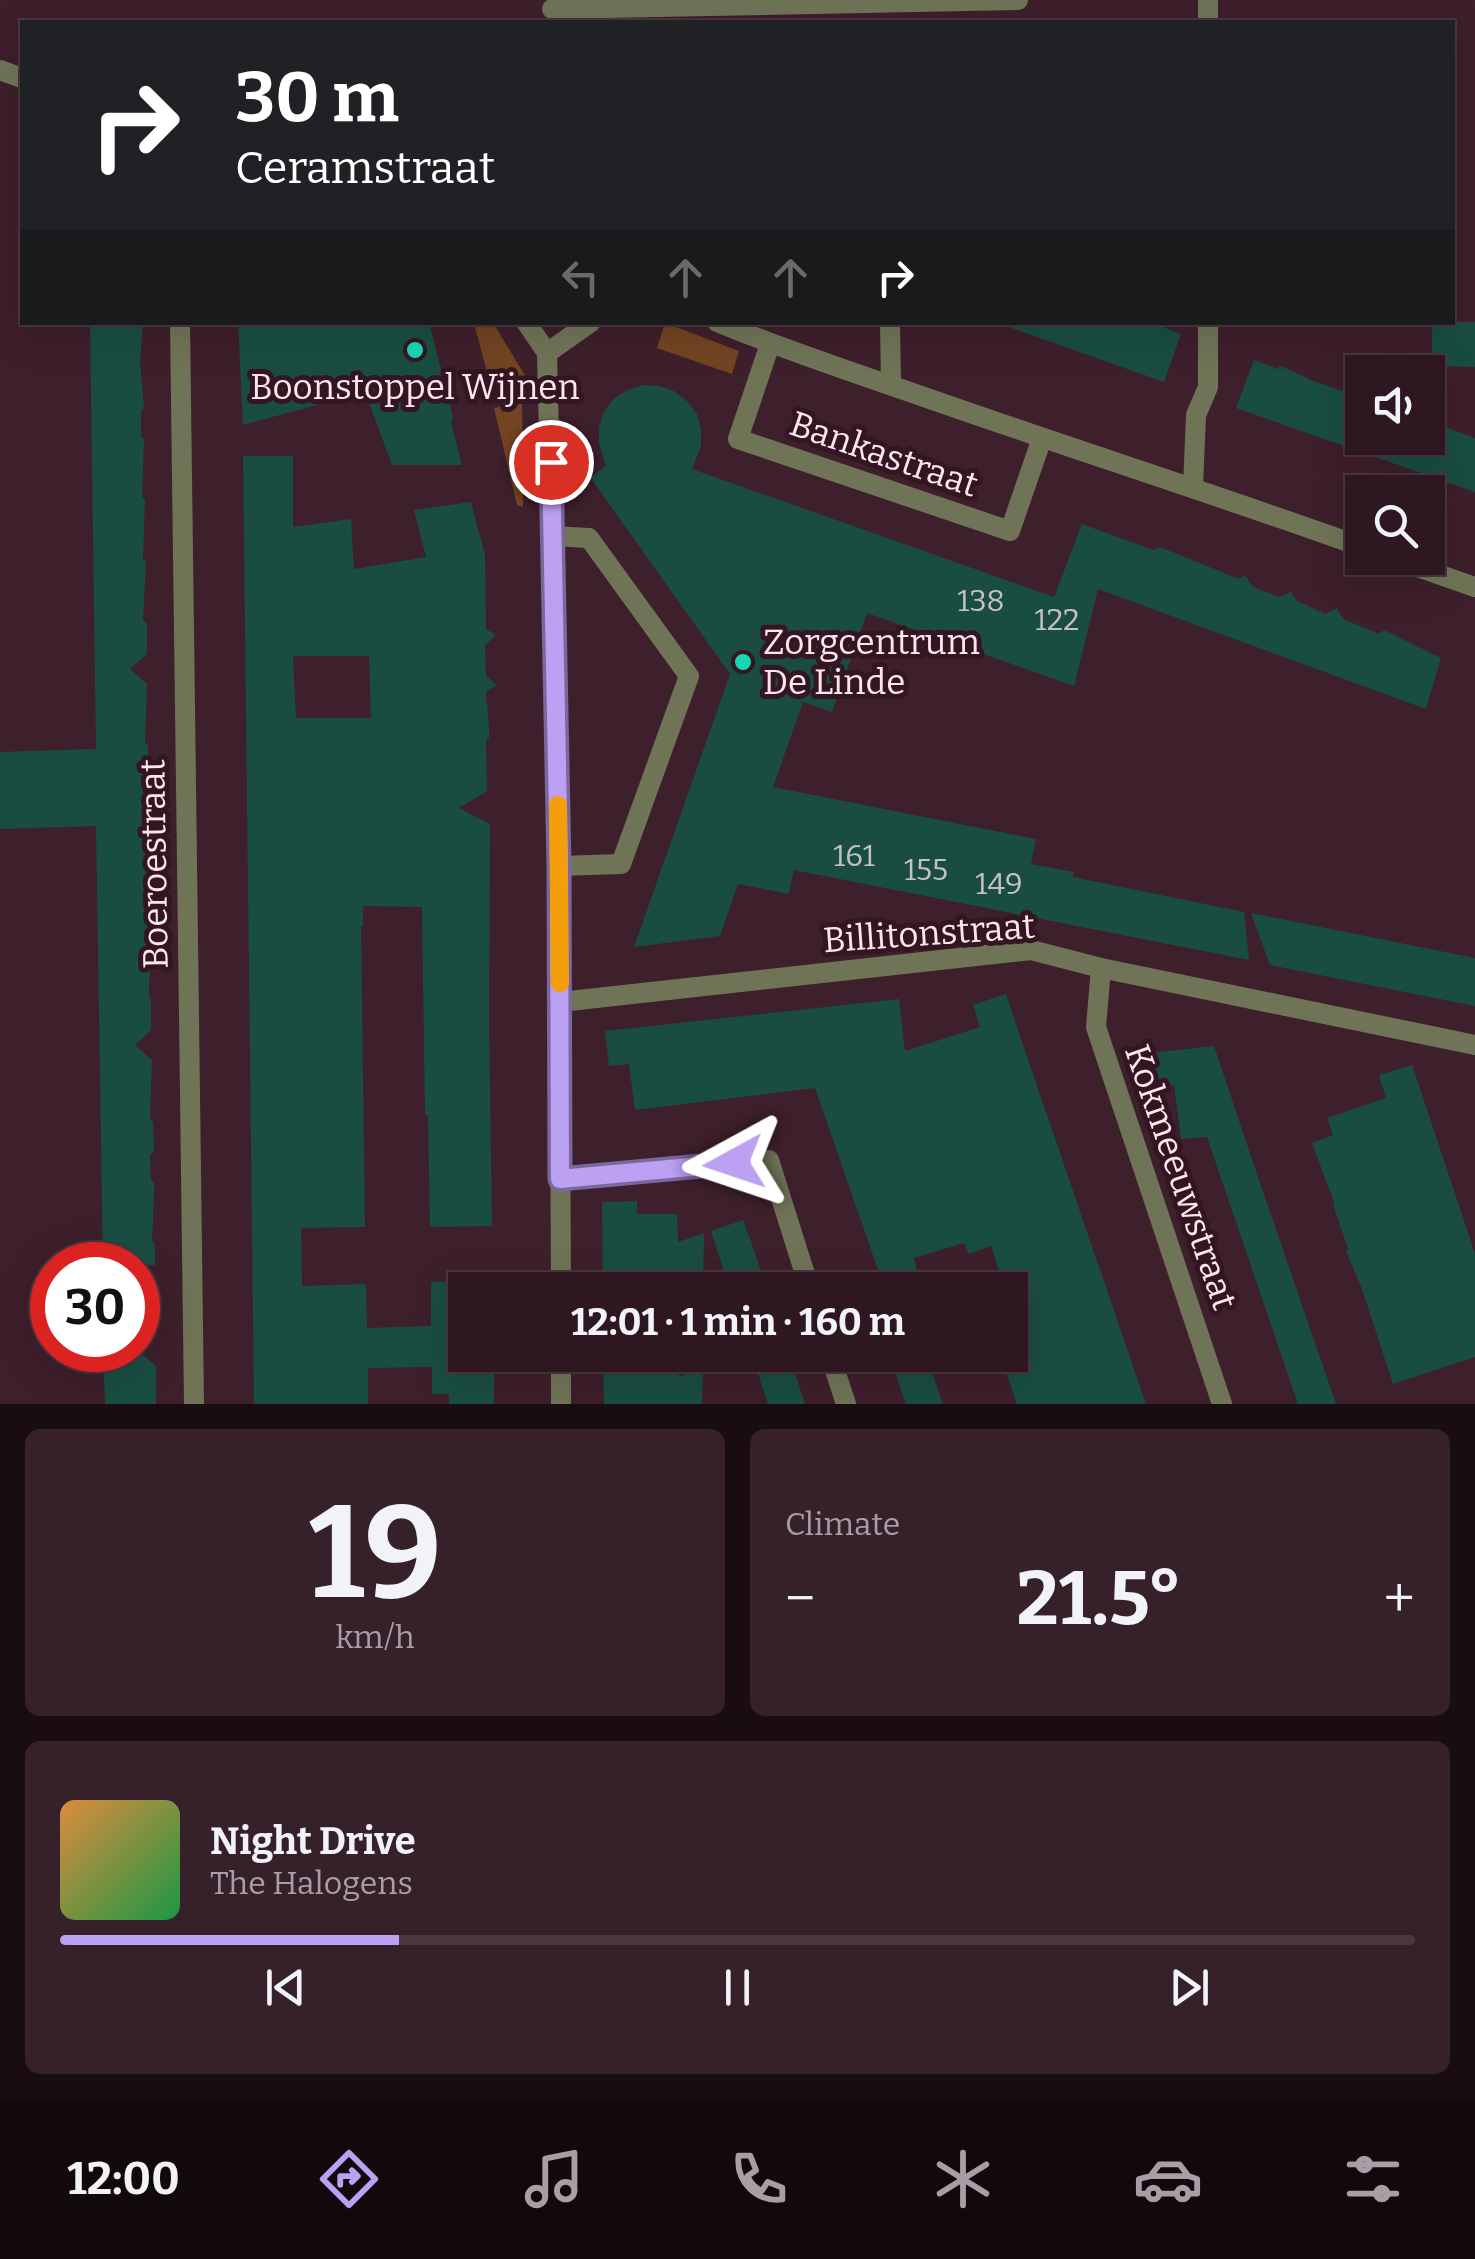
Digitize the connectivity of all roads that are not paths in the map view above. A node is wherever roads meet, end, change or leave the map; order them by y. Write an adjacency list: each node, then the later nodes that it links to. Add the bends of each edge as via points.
1 (1018, 0): 2 (street)
2 (887, 8): 3 (street)
3 (552, 11)
4 (180, 325): 28 (street, Boeroestraat)
5 (528, 325): 11 (street)
6 (586, 325): 11 (street)
7 (725, 325): 10 (street, Bankastraat)
8 (890, 325): 12 (street)
9 (1208, 325): 14 (street, via 1208,387 1196,415)
10 (770, 344): 12 (street, Bankastraat); 13 (street, Bankastraat, via 738,439 1010,531)
11 (547, 353): 15 (street)
12 (891, 386): 13 (street, Bankastraat)
13 (1042, 438): 14 (street, Bankastraat)
14 (1193, 487): 16 (street, Bankastraat)
15 (552, 536): 19 (street); 19 (street, via 589,538 689,676 621,864)
16 (1345, 541)
17 (1441, 575): 18 (street)
18 (1475, 587)
19 (559, 866): 21 (street)
20 (1101, 968): 21 (street, Billitonstraat, via 1032,950); 22 (street, Billitonstraat); 31 (street, Kokmeeuwstraat, via 1096,1027)
21 (560, 1002): 23 (street)
22 (1475, 1045)
23 (560, 1179): 24 (street); 25 (street, via 769,1160)
24 (561, 1272)
25 (804, 1272)
26 (561, 1372): 29 (street)
27 (836, 1372): 30 (street)
28 (194, 1404)
29 (561, 1404)
30 (846, 1404)
31 (1222, 1404)

